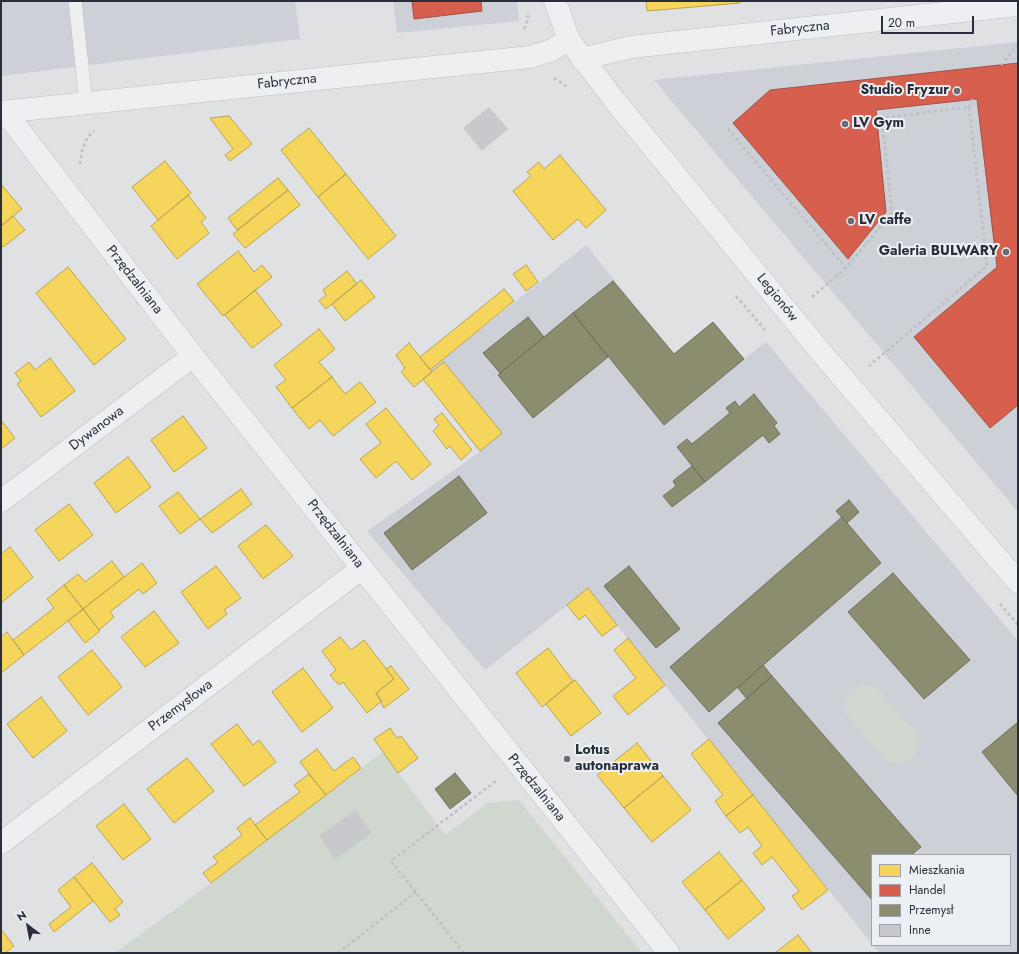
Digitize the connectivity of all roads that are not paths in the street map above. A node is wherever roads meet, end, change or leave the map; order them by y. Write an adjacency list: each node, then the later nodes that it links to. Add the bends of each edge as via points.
1 (75, 1): 6 (lane)
2 (554, 1): 4 (street, Legionów)
3 (1018, 5): 5 (street, Fabryczna, via 630,48)
4 (569, 40): 5 (street, Legionów); 6 (street, Fabryczna, via 550,51 530,57)
5 (582, 59): 11 (street, Legionów, via 819,350)
6 (86, 104): 7 (street, Fabryczna)
7 (3, 112): 8 (street, Przędzalniana)
8 (193, 356): 9 (street, Dywanowa); 10 (street, Przędzalniana)
9 (1, 501)
10 (362, 568): 12 (street, Przemysłowa); 13 (street, Przędzalniana)
11 (1018, 582)
12 (1, 843)
13 (669, 953)

